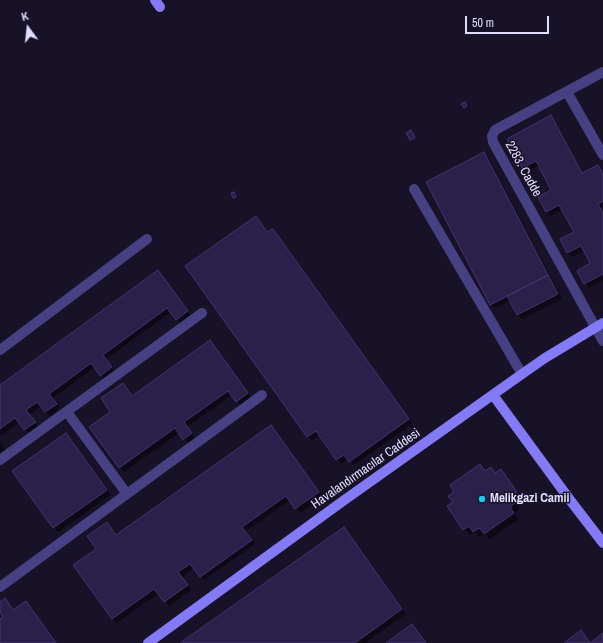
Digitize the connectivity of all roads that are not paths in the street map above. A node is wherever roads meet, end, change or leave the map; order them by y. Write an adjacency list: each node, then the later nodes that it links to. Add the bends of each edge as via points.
1 (603, 72): 2 (street, 2283. Cadde)
2 (567, 92): 3 (street); 7 (street, 2283. Cadde, via 495,130 492,139)
3 (603, 155)
4 (414, 189): 10 (street)
5 (147, 239): 9 (street)
6 (202, 313): 13 (street)
7 (599, 325): 8 (street, 2283. Cadde); 10 (street, Havalandırmacılar Caddesi)
8 (603, 341)
9 (0, 350)
10 (522, 374): 12 (street, Havalandırmacılar Caddesi)
11 (262, 395): 15 (street)
12 (493, 395): 16 (street); 18 (street, Havalandırmacılar Caddesi)
13 (67, 412): 14 (street); 15 (street)
14 (0, 460)
15 (127, 494): 17 (street)
16 (603, 543)
17 (0, 587)
18 (148, 643)

